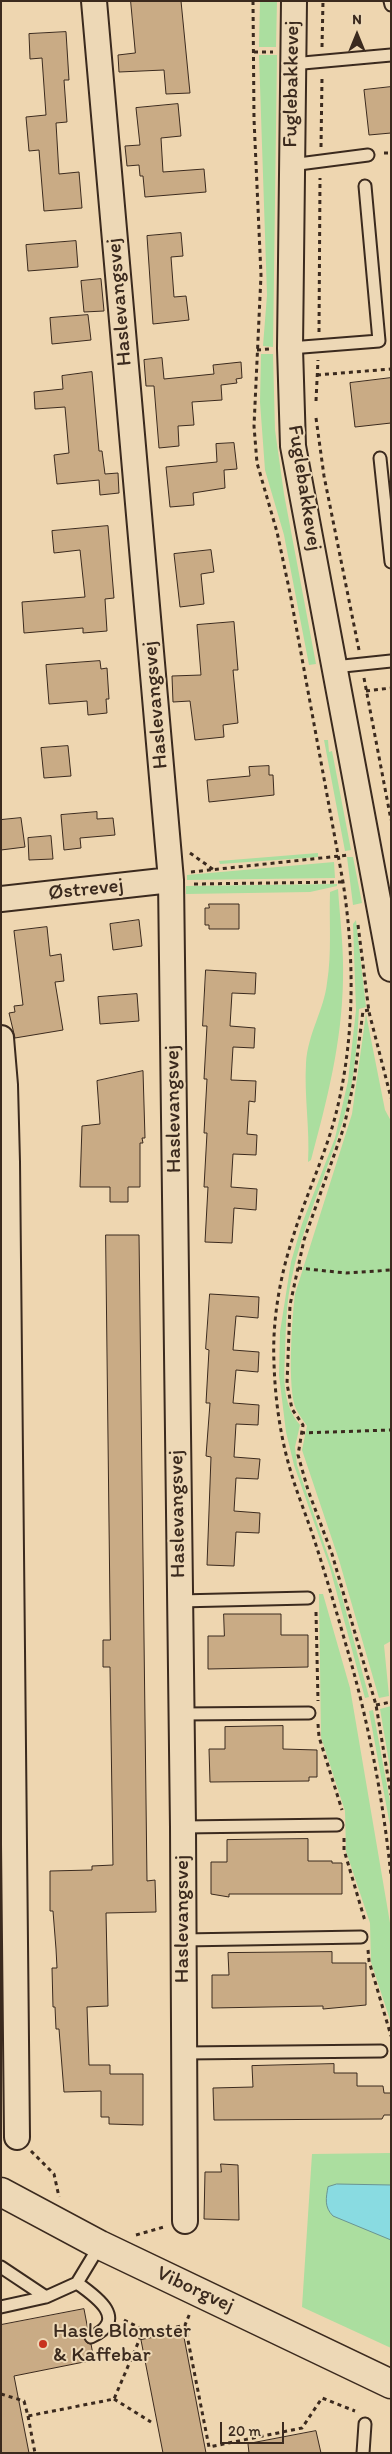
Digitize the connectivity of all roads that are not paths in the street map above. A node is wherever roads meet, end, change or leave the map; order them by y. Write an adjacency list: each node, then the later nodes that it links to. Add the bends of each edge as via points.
1 (94, 1): 15 (street, Haslevangsvej)
2 (294, 1): 6 (street, Fuglebakkevej)
3 (390, 1): 4 (lane)
4 (391, 5)
5 (391, 55): 6 (lane)
6 (292, 64): 8 (street, Fuglebakkevej)
7 (368, 155): 8 (lane)
8 (290, 164): 10 (street, Fuglebakkevej)
9 (365, 186): 10 (lane, via 379,341)
10 (290, 348): 14 (street, Fuglebakkevej, via 294,446)
11 (380, 458): 12 (lane)
12 (391, 562)
13 (391, 661): 14 (lane)
14 (334, 667): 17 (street, Fuglebakkevej)
15 (171, 877): 16 (street, Østrevej); 20 (street, Haslevangsvej)
16 (1, 899)
17 (391, 968)
18 (1, 1038): 29 (street, via 7,1162)
19 (308, 1598): 20 (lane)
20 (179, 1600): 22 (street, Haslevangsvej)
21 (309, 1713): 22 (lane)
22 (181, 1714): 24 (street, Haslevangsvej)
23 (337, 1825): 24 (lane)
24 (183, 1827): 26 (street, Haslevangsvej)
25 (361, 1937): 26 (lane)
26 (183, 1940): 28 (street, Haslevangsvej)
27 (381, 2051): 28 (lane)
28 (185, 2053): 31 (street, Haslevangsvej)
29 (17, 2137)
30 (1, 2192): 32 (street, Viborgvej)
31 (184, 2221)
32 (100, 2245): 34 (lane); 38 (street, Viborgvej)
33 (1, 2268): 35 (lane)
34 (77, 2283): 35 (lane); 37 (lane, via 100,2299 107,2311 108,2323 103,2332)
35 (46, 2297): 36 (lane)
36 (1, 2307)
37 (91, 2337)
38 (391, 2384)
39 (365, 2424): 40 (lane)
40 (363, 2453)

